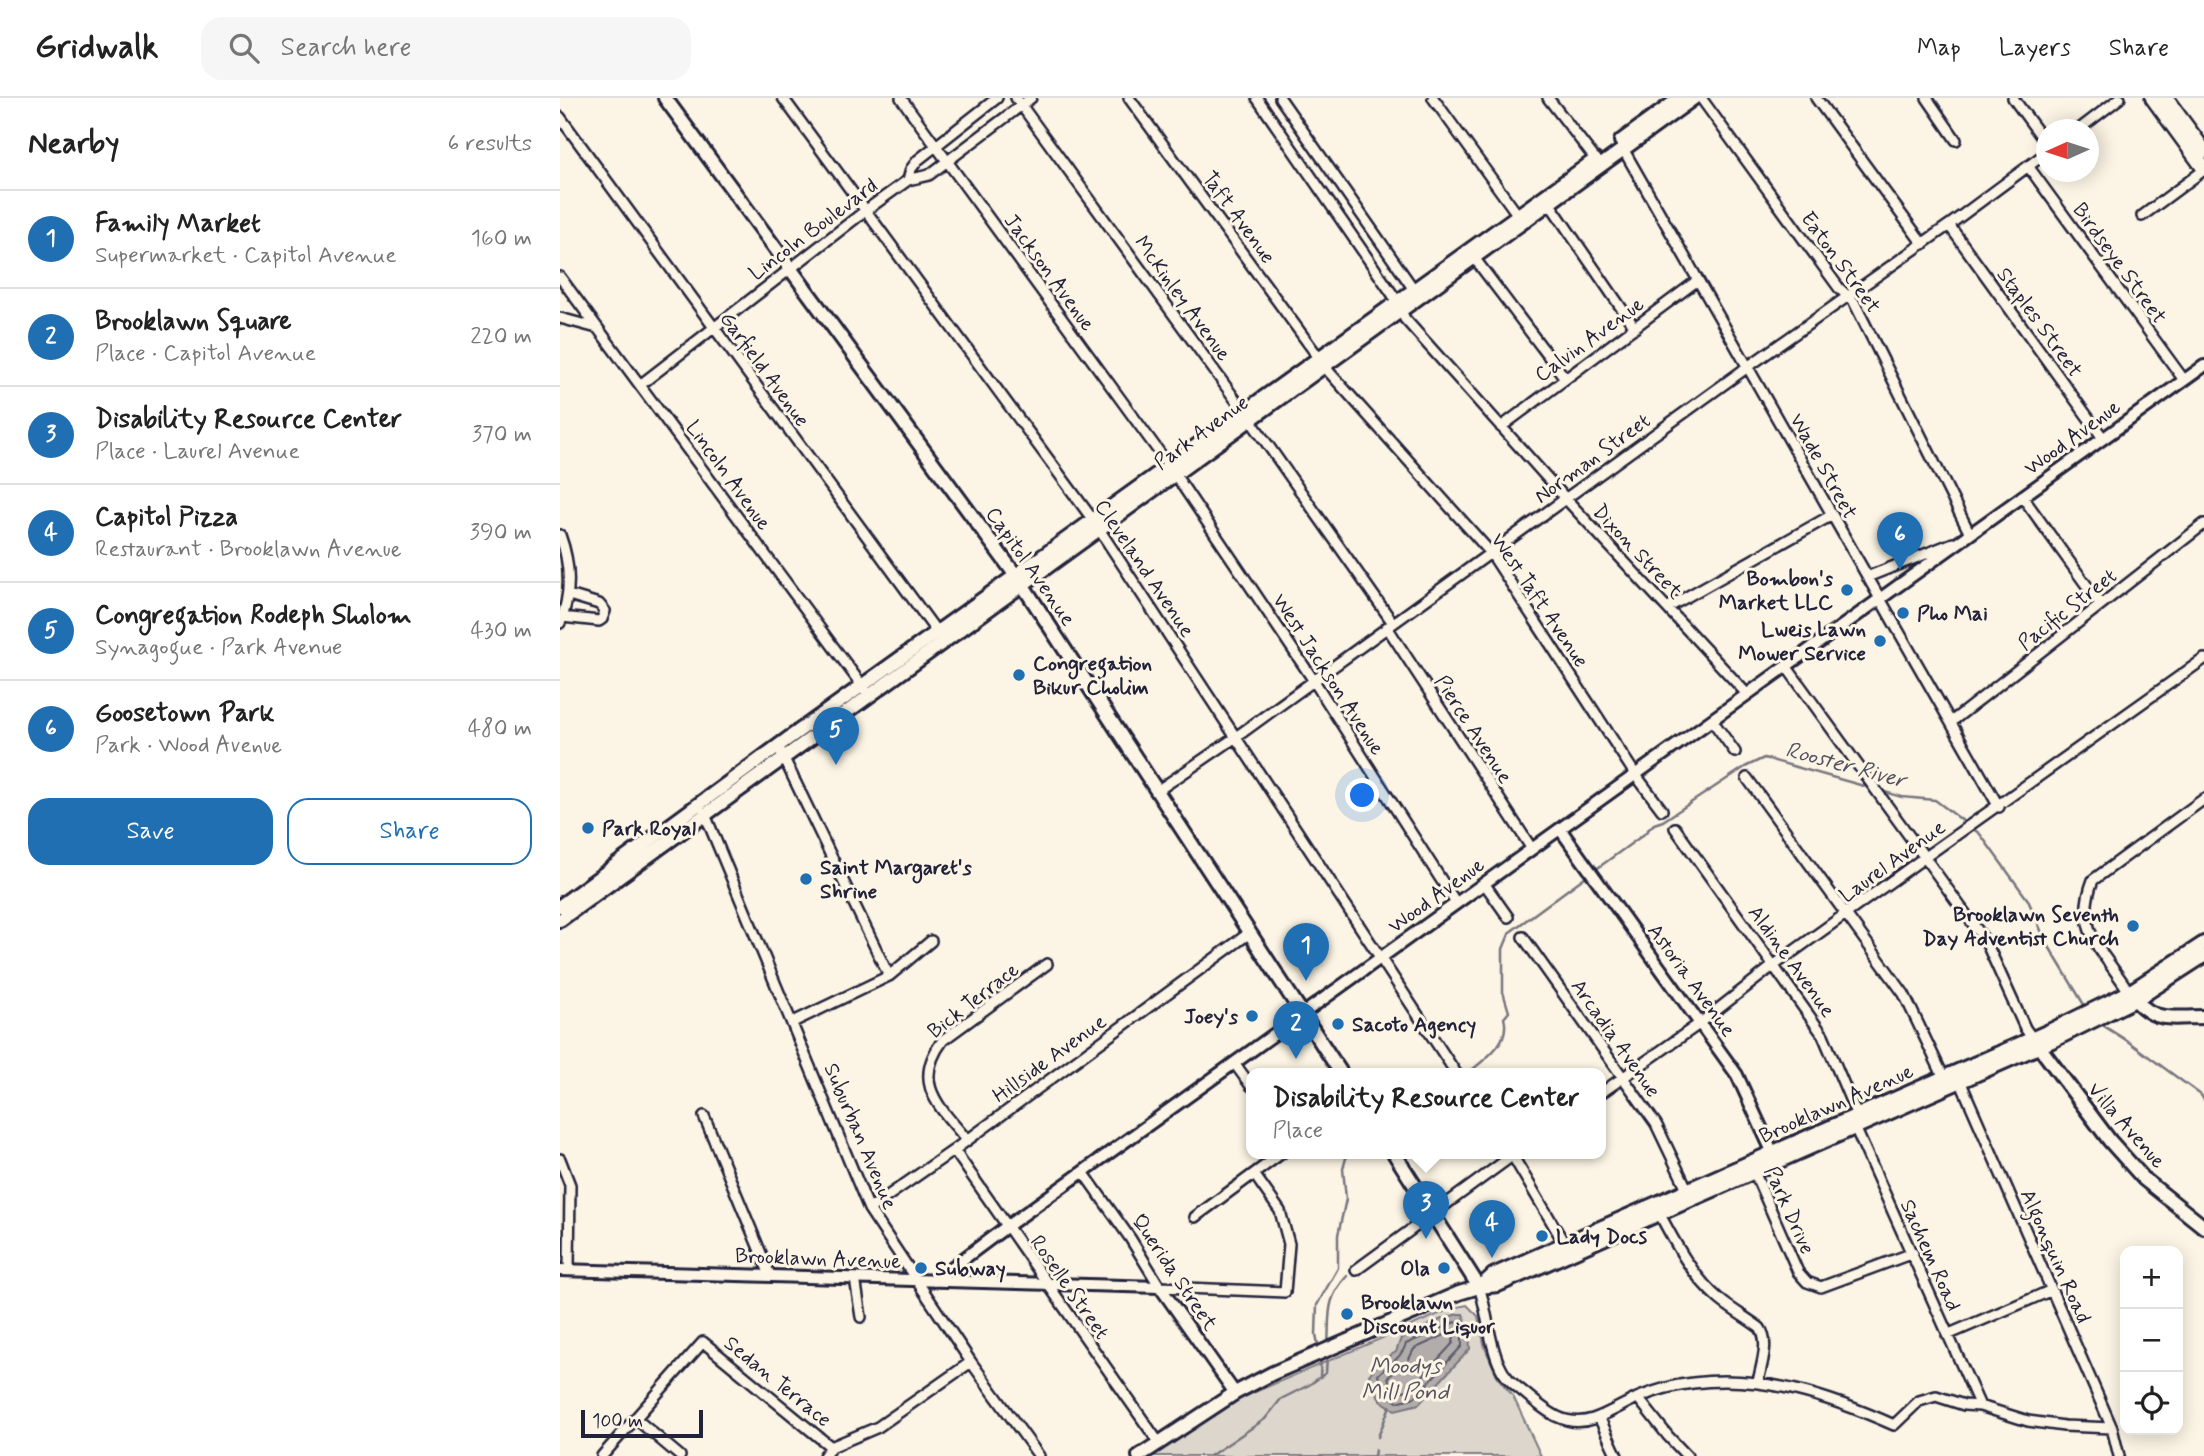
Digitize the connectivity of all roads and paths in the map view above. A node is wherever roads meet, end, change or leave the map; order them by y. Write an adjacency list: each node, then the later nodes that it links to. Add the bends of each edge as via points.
1 (665, 98): 41 (main road, Capitol Avenue)
2 (783, 98): 35 (street, Cleveland Avenue)
3 (901, 98): 25 (street, Jackson Avenue)
4 (997, 98): 25 (street, Lincoln Boulevard)
5 (1031, 98): 19 (street, Lincoln Boulevard)
6 (1129, 98): 51 (street, Taft Avenue)
7 (1257, 98): 46 (street, Dixon Street)
8 (1280, 98): 44 (street)
9 (1433, 98): 37 (street)
10 (1548, 98): 30 (street)
11 (1694, 98): 20 (main road, Park Avenue)
12 (1701, 98): 45 (street, Eaton Street)
13 (1816, 98): 39 (street)
14 (1927, 98): 24 (street)
15 (2013, 98): 23 (street)
16 (2120, 98): 22 (street)
17 (2153, 98): 32 (main road)
18 (2165, 98): 27 (main road)
19 (1019, 102): 29 (street, Lincoln Boulevard); 57 (street, McKinley Avenue)
20 (1671, 104): 26 (main road, Park Avenue)
21 (560, 117): 48 (street, Garfield Avenue)
22 (2092, 119)
23 (2036, 130)
24 (1956, 140)
25 (935, 145): 29 (street, Jackson Avenue); 33 (street, Lincoln Boulevard, via 911,169)
26 (1621, 146): 30 (main road, Park Avenue); 43 (street, Wade Street)
27 (2204, 151)
28 (2036, 160): 31 (street, Norman Street)
29 (948, 162): 33 (street, Lincoln Boulevard, via 918,180); 60 (street, Jackson Avenue)
30 (1598, 162): 34 (main road, Park Avenue); 37 (main road, Park Avenue)
31 (2028, 166): 38 (street, Norman Street); 55 (street, Birdseye Street)
32 (2204, 169): 36 (street)
33 (908, 180): 35 (street, Lincoln Boulevard)
34 (1550, 204): 37 (main road, Park Avenue); 50 (street)
35 (865, 211): 41 (street, Lincoln Boulevard); 65 (street, Cleveland Avenue)
36 (2142, 216)
37 (1520, 218): 40 (main road, Park Avenue)
38 (1950, 225): 39 (street, Norman Street); 59 (street, Staples Street)
39 (1923, 244): 45 (street, Norman Street)
40 (1472, 254): 44 (main road, Park Avenue); 54 (street)
41 (789, 268): 48 (street, Lincoln Boulevard); 70 (main road, Capitol Avenue)
42 (560, 277): 49 (street, Lincoln Avenue)
43 (1698, 280): 50 (street, Calvin Avenue); 52 (street, Wade Street)
44 (1416, 294): 46 (main road, Park Avenue)
45 (1848, 296): 52 (street, Norman Street); 67 (street, Eaton Street)
46 (1399, 307): 51 (main road, Park Avenue); 58 (street, Dixon Street)
47 (560, 318): 49 (street)
48 (713, 327): 56 (street, Lincoln Boulevard); 77 (street, Garfield Avenue)
49 (597, 328): 56 (street, Lincoln Avenue)
50 (1634, 328): 54 (street, Calvin Avenue)
51 (1322, 362): 57 (main road, Park Avenue); 68 (street, West Taft Avenue)
52 (1749, 366): 62 (street, Norman Street); 63 (street, Wade Street)
53 (2204, 366): 55 (street, Wood Avenue)
54 (1565, 378): 58 (street, Calvin Avenue)
55 (2184, 380): 59 (street, Wood Avenue)
56 (640, 384): 81 (street, Lincoln Avenue)
57 (1248, 416): 60 (main road, Park Avenue); 76 (street, McKinley Avenue)
58 (1501, 427): 62 (street, Dixon Street)
59 (2103, 438): 61 (street, Wood Avenue)
60 (1172, 471): 65 (main road, Park Avenue); 80 (street, West Jackson Avenue)
61 (2022, 496): 67 (street, Wood Avenue); 73 (street)
62 (1566, 499): 68 (street, Norman Street); 74 (street, Dixon Street)
63 (1832, 514): 69 (street, Wade Street); 74 (street)
64 (2204, 524): 73 (street, Pacific Street)
65 (1097, 525): 70 (main road, Park Avenue); 85 (street, Cleveland Avenue)
66 (560, 535): 71 (street, via 567,553)
67 (1966, 537): 69 (street, Wood Avenue); 72 (street, Wood Avenue)
68 (1491, 553): 76 (street, Norman Street); 89 (street, West Taft Avenue)
69 (1867, 577): 72 (street, Wade Street)
70 (1019, 580): 77 (main road, Park Avenue); 91 (main road, Capitol Avenue)
71 (569, 595): 75 (street); 75 (street, via 599,604 605,611 599,621)
72 (1880, 599): 79 (street, Wood Avenue); 84 (street, Wade Street)
73 (2100, 604): 84 (street, Pacific Street)
74 (1667, 608): 82 (street, Dixon Street)
75 (561, 620)
76 (1390, 625): 80 (street, Norman Street); 99 (street, Pierce Avenue)
77 (940, 637): 81 (main road, Park Avenue)
78 (2204, 659): 94 (street, Laurel Avenue)
79 (1786, 666): 82 (street, Wood Avenue); 100 (street)
80 (1314, 681): 85 (street, Norman Street); 102 (street, West Jackson Avenue)
81 (866, 690): 86 (main road, Park Avenue); 88 (main road, Park Avenue)
82 (1746, 694): 83 (street, Wood Avenue)
83 (1712, 720): 87 (street); 89 (street, Wood Avenue)
84 (1951, 722): 94 (street, Wade Street)
85 (1236, 737): 91 (street, Norman Street); 112 (street, Cleveland Avenue)
86 (778, 746): 88 (street); 92 (main road, Park Avenue)
87 (1735, 752)
88 (785, 758): 92 (main road, Park Avenue); 115 (street)
89 (1635, 775): 96 (street, West Taft Avenue); 98 (street, Wood Avenue)
90 (1747, 778): 104 (street, Algonquin Road)
91 (1157, 791): 107 (main road, Capitol Avenue)
92 (727, 792): 95 (main road, Park Avenue)
93 (2204, 799): 116 (street, via 2093,880 2087,896 2091,935)
94 (1999, 807): 100 (street, Laurel Avenue)
95 (703, 810): 103 (main road, Park Avenue); 119 (street, Suburban Avenue)
96 (1662, 810)
97 (1675, 828): 114 (street, Aldine Avenue)
98 (1560, 829): 99 (street, Wood Avenue); 120 (street, Astoria Avenue)
99 (1532, 849): 101 (street, Wood Avenue)
100 (1925, 857): 104 (street, Laurel Avenue); 121 (street, via 1986,942 2025,1028)
101 (1484, 883): 102 (street, Wood Avenue); 105 (street)
102 (1456, 903): 112 (street, Wood Avenue)
103 (566, 906): 106 (main road, Park Avenue)
104 (1847, 916): 114 (street, Laurel Avenue); 127 (street, Algonquin Road, via 1904,994)
105 (1508, 917)
106 (560, 920)
107 (1248, 934): 117 (main road, Capitol Avenue); 131 (street, Hillside Avenue)
108 (1524, 937): 125 (street, Arcadia Avenue)
109 (931, 941): 115 (street)
110 (2204, 943): 116 (main road, Brooklawn Avenue)
111 (2204, 956): 116 (main road, Brooklawn Avenue)
112 (1380, 960): 117 (street, Wood Avenue); 124 (street, Cleveland Avenue)
113 (1047, 964): 131 (street, Bick Terrace, via 943,1040 933,1054 928,1072 931,1090)
114 (1773, 967): 120 (street, Laurel Avenue); 130 (street, Aldine Avenue, via 1822,1035)
115 (889, 976): 119 (street)
116 (2132, 996): 118 (main road, via 2149,1014); 121 (main road, Brooklawn Avenue)
117 (1303, 1014): 122 (street, Wood Avenue); 123 (main road, Capitol Avenue)
118 (2204, 1017)
119 (793, 1023): 145 (street, Suburban Avenue)
120 (1699, 1024): 125 (street, Laurel Avenue); 133 (street, Astoria Avenue, via 1737,1075)
121 (2036, 1042): 127 (main road, Brooklawn Avenue); 149 (main road, Villa Avenue, via 2144,1179)
122 (1235, 1064): 126 (street); 141 (street, Wood Avenue)
123 (1338, 1068)
124 (1452, 1068)
125 (1622, 1077): 128 (street, Laurel Avenue); 143 (street, Arcadia Avenue, via 1656,1124)
126 (1246, 1079)
127 (1952, 1079): 130 (main road, Brooklawn Avenue); 161 (street, Algonquin Road)
128 (1606, 1089)
129 (704, 1116): 154 (street)
130 (1856, 1121): 133 (main road, Brooklawn Avenue); 151 (street, Sachem Road)
131 (967, 1140): 132 (street, Hillside Avenue)
132 (954, 1150): 145 (street, Hillside Avenue); 148 (street, Roselle Street)
133 (1775, 1157): 139 (main road, Brooklawn Avenue)
134 (560, 1158): 140 (street)
135 (1274, 1159): 142 (street)
136 (1398, 1159): 146 (main road)
137 (1506, 1159): 146 (street)
138 (1516, 1159): 150 (street)
139 (1752, 1168): 143 (main road, Brooklawn Avenue); 151 (street, Park Drive, via 1798,1272 1814,1286)
140 (562, 1172): 152 (street, via 570,1185)
141 (1083, 1172): 148 (street, Wood Avenue); 159 (street, Querida Street)
142 (1254, 1174): 147 (street); 159 (street, Brooklawn Avenue, via 1280,1211 1289,1244 1285,1292)
143 (1690, 1195): 144 (main road, Brooklawn Avenue)
144 (1657, 1208): 150 (main road, Brooklawn Avenue); 165 (street, via 1702,1281 1764,1333)
145 (869, 1209): 156 (street, Suburban Avenue)
146 (1434, 1213): 153 (street); 160 (main road)
147 (1195, 1217)
148 (1006, 1227): 157 (street, Wood Avenue); 158 (street, Roselle Street)
149 (2204, 1227)
150 (1567, 1249): 160 (main road, Brooklawn Avenue, via 1498,1285)
151 (1913, 1252): 163 (street, Sachem Road)
152 (564, 1270): 154 (street, Brooklawn Avenue)
153 (1356, 1270)
154 (770, 1275): 155 (street, Brooklawn Avenue)
155 (855, 1278): 156 (street, Brooklawn Avenue); 162 (street)
156 (917, 1281): 157 (street, Brooklawn Avenue); 164 (street, Suburban Avenue)
157 (934, 1281): 158 (street, Brooklawn Avenue)
158 (1046, 1284): 159 (street, Brooklawn Avenue); 172 (street, Roselle Street)
159 (1160, 1287): 166 (street, Querida Street)
160 (1479, 1287): 166 (main road, Brooklawn Avenue, via 1311,1356); 169 (street, via 1493,1348 1508,1380 1560,1419 1575,1423)
161 (2052, 1290): 163 (street); 171 (street, Algonquin Road)
162 (861, 1317)
163 (1947, 1335): 168 (street, Sachem Road)
164 (971, 1362): 173 (street, via 878,1427); 177 (street, Suburban Avenue)
165 (1758, 1382): 167 (street, via 1694,1383); 168 (street, via 1844,1403 1894,1425 1919,1401 1936,1396)
166 (1235, 1393): 172 (main road, Brooklawn Avenue)
167 (1638, 1398): 169 (street); 180 (street)
168 (1980, 1406): 171 (street, via 2028,1421)
169 (1600, 1417): 179 (street)
170 (636, 1419): 173 (street, Sedan Terrace, via 703,1342); 174 (street); 175 (street)
171 (2112, 1428): 181 (street, Algonquin Road)
172 (1159, 1443): 178 (main road, Brooklawn Avenue)
173 (831, 1447): 176 (street)
174 (602, 1456)
175 (680, 1456)
176 (824, 1456)
177 (1039, 1456)
178 (1139, 1456)
179 (1617, 1456)
180 (1687, 1456)
181 (2119, 1456)

